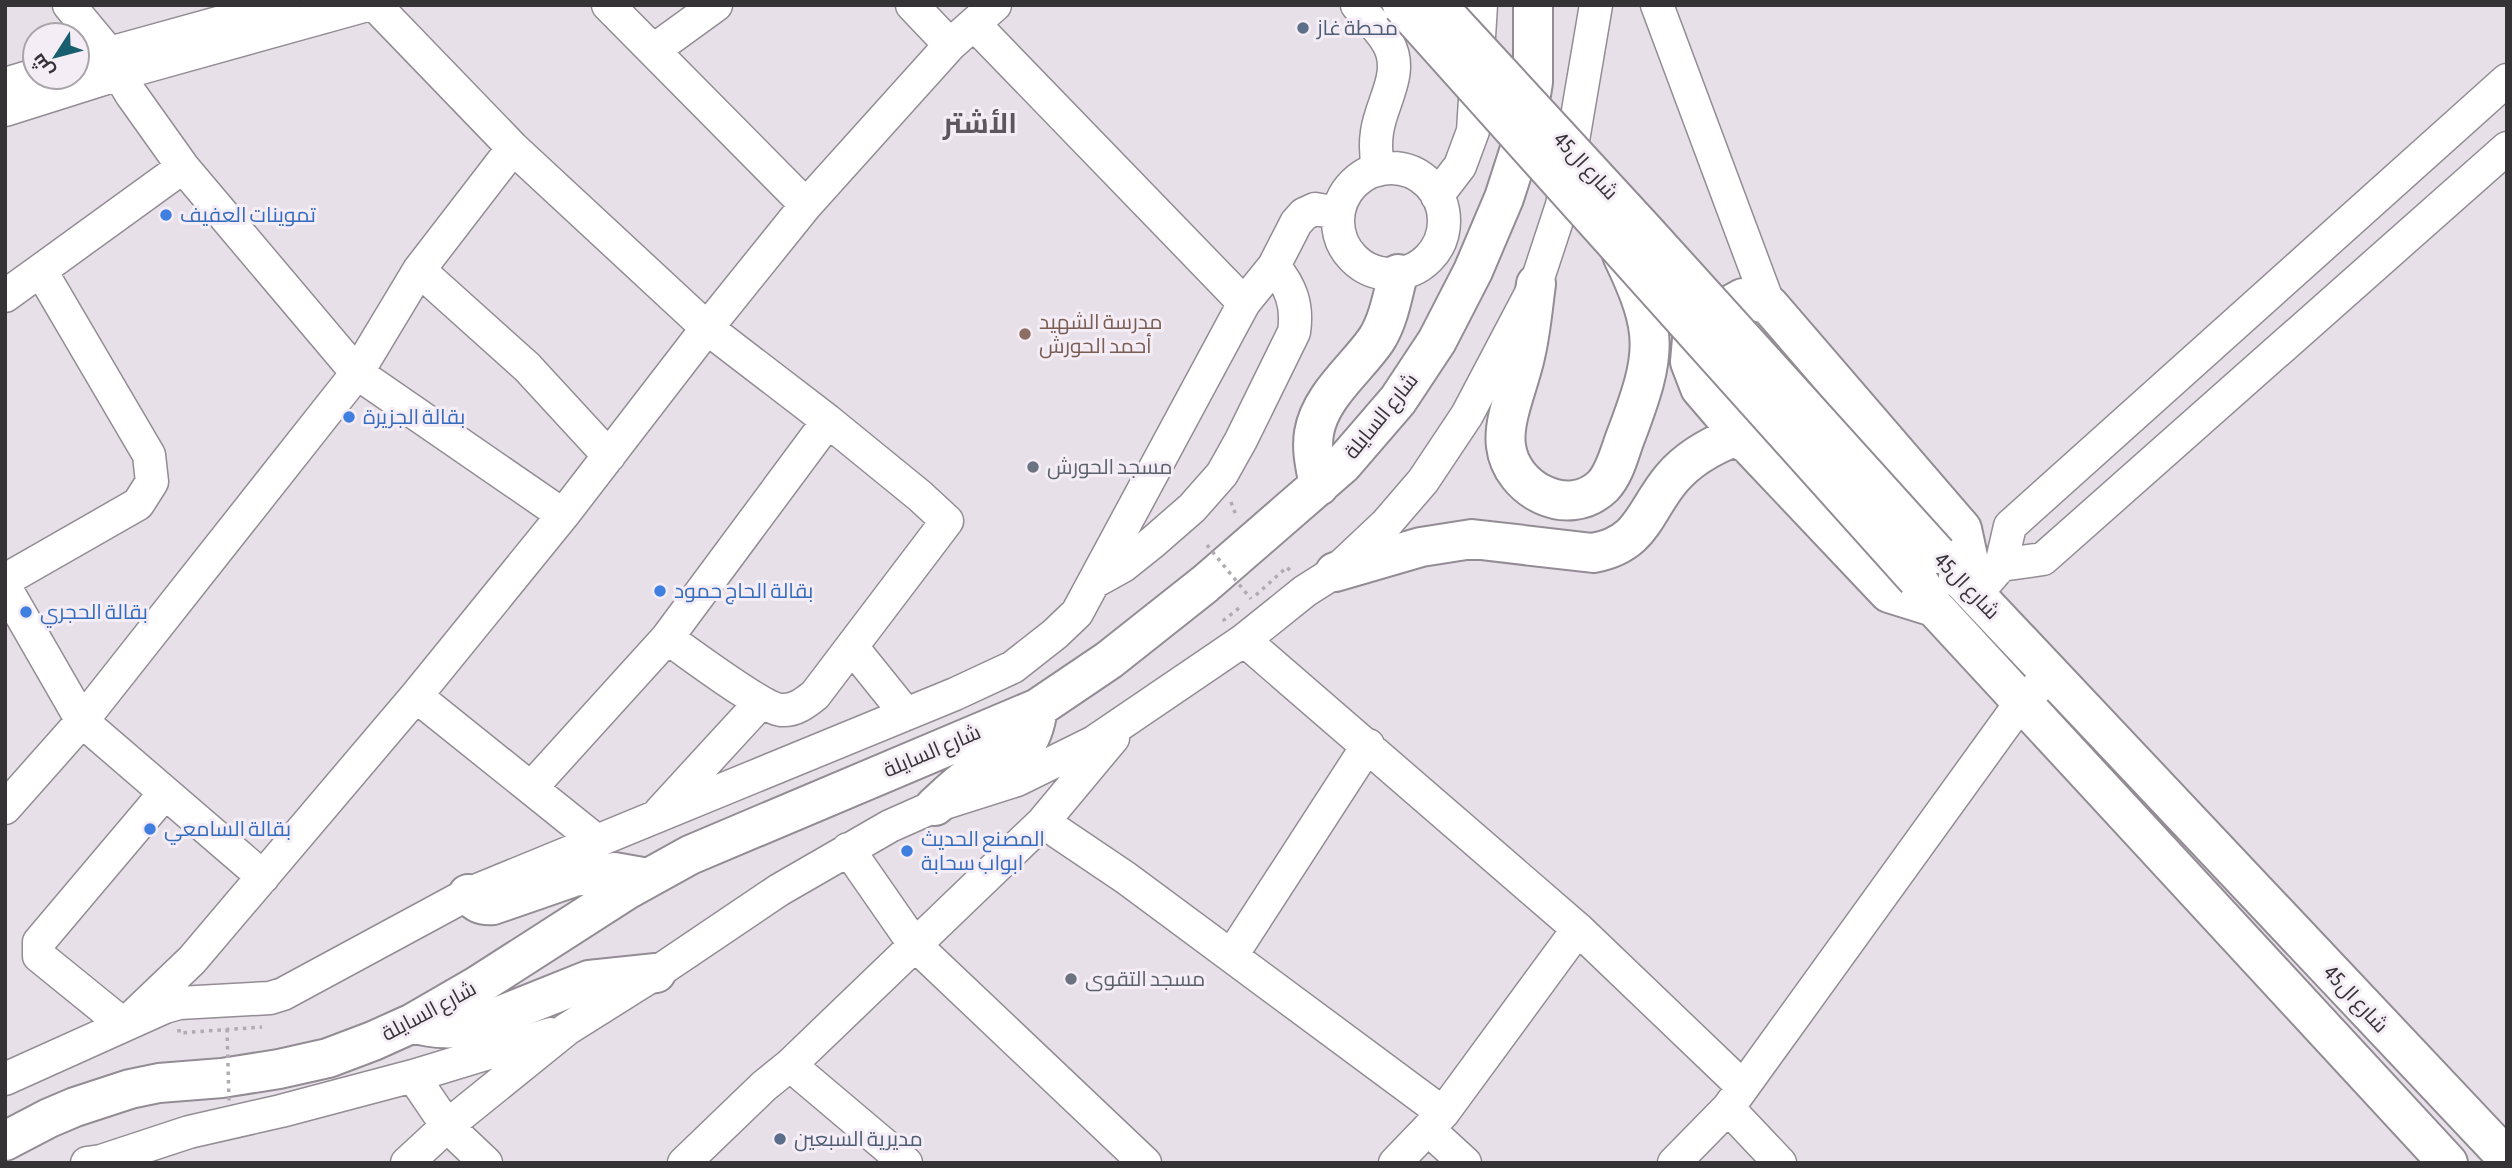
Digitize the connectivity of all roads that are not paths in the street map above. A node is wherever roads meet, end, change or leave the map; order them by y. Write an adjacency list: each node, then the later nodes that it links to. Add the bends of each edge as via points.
1 (69, 5): 19 (street)
2 (283, 5): 19 (street)
3 (367, 5): 19 (street)
4 (375, 5): 22 (street)
5 (608, 5): 17 (street)
6 (716, 5): 17 (street)
7 (912, 5): 16 (street)
8 (1357, 5): 25 (street, via 1389,44 1394,62 1390,96 1377,128)
9 (1402, 5): 29 (main road, شارع ال45, bridge)
10 (1438, 5): 48 (main road, شارع ال45, bridge, via 1644,230)
11 (1481, 5): 26 (street, via 1472,131 1460,166)
12 (1533, 5): 43 (main road, شارع السايلة, via 1533,82 1525,133 1473,271 1437,341 1398,400)
13 (1596, 5): 34 (street, via 1562,205)
14 (1657, 5): 37 (street)
15 (985, 14): 16 (street); 36 (street)
16 (950, 45): 27 (street)
17 (653, 50): 27 (street)
18 (91, 62): 19 (street)
19 (113, 63): 21 (street); 24 (street)
20 (2507, 80): 45 (street, via 2010,526)
21 (5, 110)
22 (513, 148): 31 (street); 38 (street)
23 (2507, 148): 45 (street, via 2043,559)
24 (183, 167): 32 (street); 39 (street)
25 (1378, 170): 26 (street, via 1406,171 1424,181); 28 (street, via 1352,185)
26 (1437, 196): 33 (street, via 1442,210 1441,239 1424,262)
27 (806, 205): 38 (street)
28 (1338, 213): 30 (street, via 1315,209 1304,214); 33 (street, via 1343,245 1353,258 1366,268)
29 (1615, 240): 34 (main road, bridge, via 1648,317 1649,364 1611,475 1602,487 1576,499 1562,500 1534,491 1518,476 1505,443 1527,352); 48 (main road, شارع ال45, bridge)
30 (1274, 267): 36 (street); 49 (street, via 1294,299 1294,332 1222,474 1192,508 1123,566)
31 (419, 270): 39 (street); 42 (street, via 527,367)
32 (41, 271): 35 (street); 47 (street, via 149,455 152,482 138,504)
33 (1398, 274): 43 (main road, via 1383,326 1327,401 1314,432)
34 (1536, 284): 46 (street, via 1467,415 1423,481)
35 (5, 296)
36 (1244, 303): 49 (street)
37 (1769, 305): 41 (main road, via 1743,298 1714,314 1692,338 1689,362 1699,388); 51 (main road, via 1962,529)
38 (707, 328): 40 (street); 42 (street)
39 (356, 373): 44 (street); 62 (street)
40 (828, 421): 53 (street); 54 (street, via 947,521)
41 (1748, 444): 46 (main road, via 1734,437 1700,453 1671,479 1630,538 1607,550 1593,553 1472,539 1421,547); 48 (main road, via 1889,593)
42 (610, 456): 44 (street)
43 (1319, 486): 59 (main road, شارع السايلة, via 1109,660)
44 (563, 515): 56 (street)
45 (2001, 565): 51 (street)
46 (1335, 572): 52 (street)
47 (5, 580)
48 (1929, 580): 51 (main road, شارع ال45); 57 (main road, شارع ال45)
49 (1096, 581): 60 (street, via 1077,613 1013,667)
50 (5, 587): 62 (street)
51 (1976, 594): 55 (main road, شارع ال45)
52 (1234, 630): 61 (street); 63 (street)
53 (667, 638): 58 (street); 64 (street)
54 (852, 647): 58 (street, via 802,706 781,710); 60 (street)
55 (2051, 675): 57 (street); 92 (main road, شارع ال45)
56 (416, 696): 64 (street); 72 (street)
57 (2022, 701): 87 (street); 103 (main road, شارع ال45)
58 (761, 702): 68 (street)
59 (1038, 708): 66 (main road, via 1035,728 1021,750 973,775); 73 (main road, شارع السايلة, via 714,844)
60 (906, 714): 68 (street)
61 (1130, 718): 66 (street, via 1017,780); 69 (street)
62 (82, 722): 65 (street); 67 (street)
63 (1368, 745): 75 (street); 77 (street)
64 (531, 788): 70 (street)
65 (164, 794): 72 (street); 82 (street, via 39,942 40,956)
66 (935, 806): 71 (street)
67 (5, 808)
68 (652, 820): 70 (street)
69 (1043, 822): 76 (street); 77 (street)
70 (598, 842): 74 (street)
71 (848, 849): 76 (street); 79 (street)
72 (263, 877): 78 (street)
73 (648, 878): 74 (main road, via 614,872 574,877 484,906); 81 (main road, شارع السايلة)
74 (468, 894): 80 (street, via 294,989)
75 (1578, 929): 87 (street); 88 (street)
76 (914, 944): 84 (street); 98 (street)
77 (1232, 955): 88 (street)
78 (192, 960): 80 (street); 82 (street)
79 (656, 974): 81 (main road, via 589,980 462,1028 445,1030); 83 (street)
80 (230, 1015): 82 (street, via 179,1003)
81 (412, 1023): 90 (main road, شارع السايلة, via 328,1058 159,1083 103,1097)
82 (124, 1025): 86 (street)
83 (567, 1029): 85 (street); 89 (street)
84 (790, 1065): 91 (street); 96 (street)
85 (412, 1076): 89 (street); 93 (street, via 189,1132)
86 (5, 1079)
87 (1735, 1097): 101 (street); 102 (street)
88 (1435, 1121): 99 (street); 100 (street)
89 (447, 1126): 94 (street); 95 (street)
90 (5, 1141)
91 (875, 1150): 97 (street)
92 (2507, 1158)
93 (97, 1162)
94 (407, 1163)
95 (486, 1163)
96 (684, 1163)
97 (906, 1163)
98 (1146, 1163)
99 (1395, 1163)
100 (1465, 1163)
101 (1674, 1163)
102 (1780, 1163)
103 (2448, 1163)

